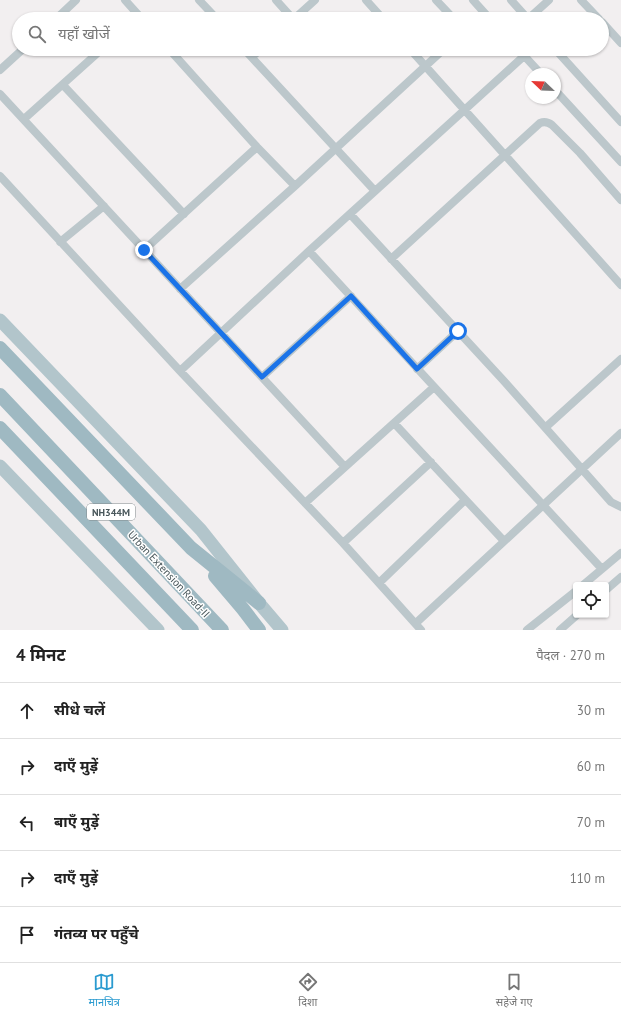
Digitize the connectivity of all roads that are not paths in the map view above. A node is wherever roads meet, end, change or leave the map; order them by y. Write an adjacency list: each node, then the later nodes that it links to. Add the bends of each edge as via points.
1 (76, 0): 12 (street)
2 (125, 0): 13 (street)
3 (199, 0): 14 (street)
4 (276, 0): 15 (street)
5 (315, 0): 16 (street)
6 (366, 0): 17 (street)
7 (436, 0): 18 (street)
8 (473, 0): 19 (street)
9 (511, 0): 20 (street)
10 (549, 0): 21 (street)
11 (582, 0): 22 (street)
12 (63, 12)
13 (134, 12)
14 (210, 12)
15 (287, 12)
16 (302, 12)
17 (377, 12)
18 (447, 12)
19 (484, 12)
20 (522, 12)
21 (536, 12)
22 (593, 12)
23 (609, 30): 24 (street)
24 (621, 43)
25 (15, 56): 35 (street)
26 (94, 56): 36 (street)
27 (175, 56): 42 (street)
28 (416, 56): 33 (street)
29 (436, 56): 33 (street)
30 (524, 56): 34 (street); 39 (street)
31 (561, 56): 41 (street)
32 (252, 57): 43 (street)
33 (425, 66): 39 (street); 43 (street)
34 (535, 68)
35 (0, 70)
36 (63, 85): 40 (street); 51 (street)
37 (0, 94): 40 (street)
38 (561, 97): 45 (street)
39 (464, 110): 44 (street); 48 (street)
40 (24, 119): 50 (street)
41 (621, 122)
42 (258, 147): 47 (street); 51 (street)
43 (336, 148): 47 (street); 48 (street)
44 (504, 155): 49 (street, via 540,123 548,122 580,153); 56 (street); 57 (street)
45 (621, 162)
46 (0, 176): 53 (street)
47 (295, 186): 58 (street)
48 (375, 191): 52 (street)
49 (621, 200)
50 (104, 206): 53 (street); 54 (street)
51 (184, 214): 54 (street)
52 (350, 214): 55 (street); 56 (street)
53 (60, 242): 66 (street)
54 (144, 250): 58 (street)
55 (309, 251): 59 (street); 62 (street)
56 (391, 259): 61 (street)
57 (621, 285)
58 (180, 289): 62 (street)
59 (351, 296): 65 (street); 67 (street)
60 (0, 320): 92 (main road, via 201,530)
61 (458, 331): 65 (street); 71 (street)
62 (221, 333): 66 (street); 67 (street)
63 (0, 348): 84 (highway)
64 (621, 359): 71 (street)
65 (417, 369): 68 (street)
66 (180, 371): 79 (street)
67 (262, 377): 76 (street)
68 (434, 387): 70 (street); 80 (street)
69 (0, 395): 97 (highway, Urban Extension Road-II / NH344M)
70 (394, 423): 74 (street); 76 (street)
71 (546, 427): 77 (street)
72 (0, 428): 96 (highway, Urban Extension Road-II / NH344M)
73 (621, 433): 77 (street)
74 (430, 462): 78 (street); 83 (street)
75 (0, 466): 95 (main road)
76 (345, 467): 79 (street)
77 (583, 468): 80 (street); 81 (street, via 611,502)
78 (465, 500): 82 (street); 89 (street)
79 (305, 503): 83 (street)
80 (542, 505): 82 (street); 86 (street)
81 (621, 507)
82 (504, 541): 94 (street)
83 (343, 543): 89 (street)
84 (191, 548): 92 (highway); 98 (highway)
85 (621, 552): 86 (street)
86 (602, 569): 88 (street)
87 (621, 577): 90 (street)
88 (587, 582)
89 (379, 583): 94 (street)
90 (609, 587)
91 (573, 593): 101 (street)
92 (259, 603): 99 (main road)
93 (574, 618): 102 (street)
94 (416, 623): 100 (street)
95 (158, 630)
96 (192, 630)
97 (222, 630)
98 (259, 630)
99 (282, 630)
100 (422, 630)
101 (527, 630)
102 (560, 630)

